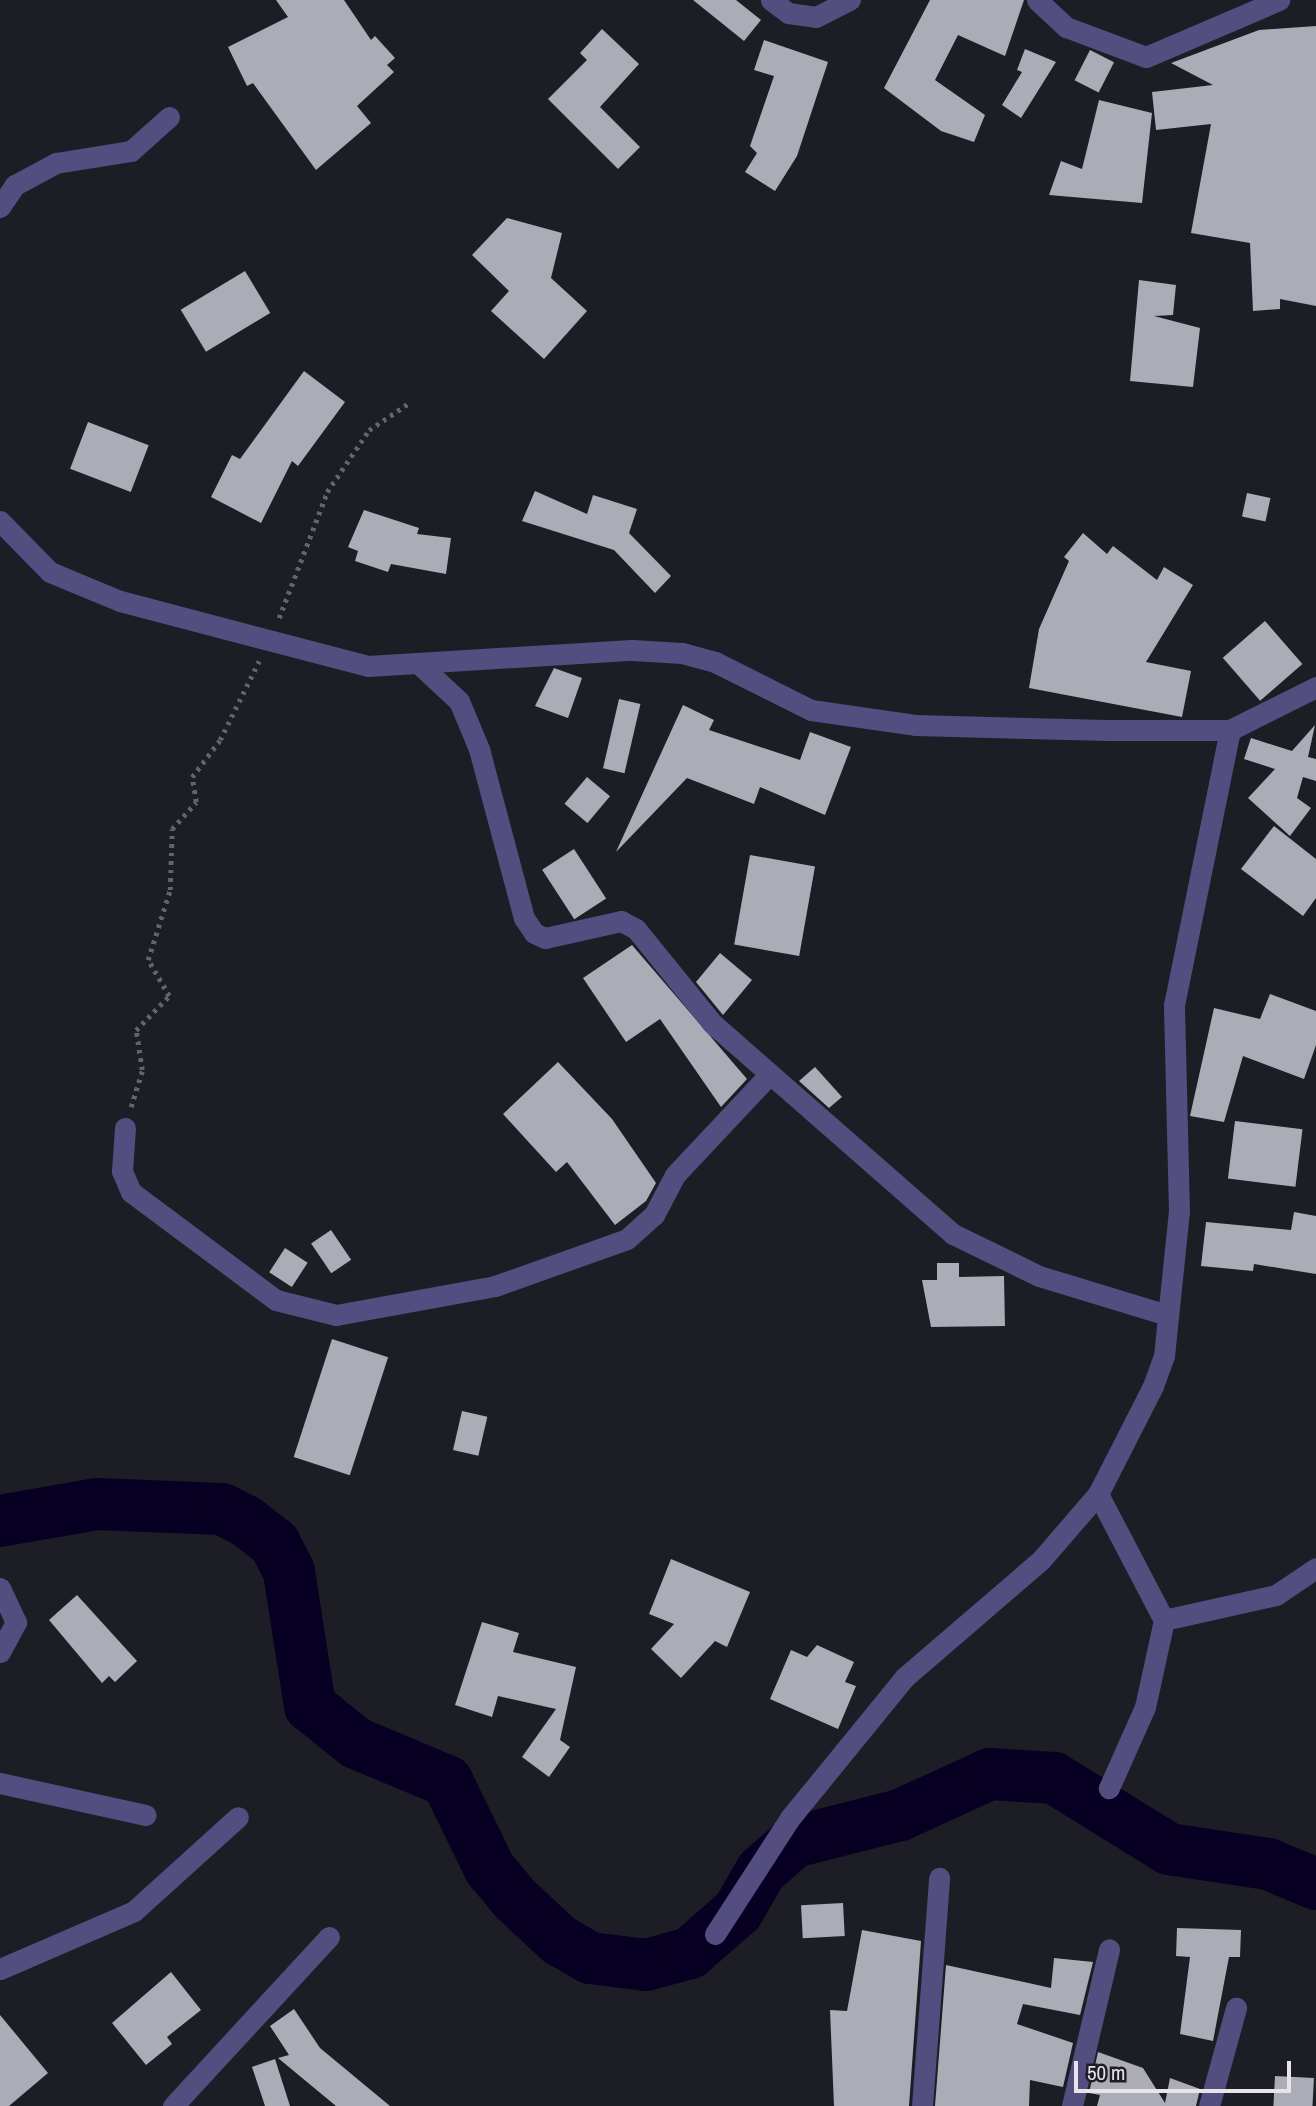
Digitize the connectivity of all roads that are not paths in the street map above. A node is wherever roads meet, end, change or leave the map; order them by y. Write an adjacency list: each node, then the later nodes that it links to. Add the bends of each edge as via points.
1 (771, 0): 2 (street, via 788,13 816,17)
2 (850, 0)
3 (1037, 0): 4 (street, via 1066,26 1146,57)
4 (1279, 0)
5 (169, 117): 6 (street, via 131,151 55,163 15,185)
6 (0, 207)
7 (0, 521): 8 (street, via 50,572 120,601 368,666)
8 (419, 664): 10 (street, via 632,650 682,653 715,662 811,710 915,725); 11 (street, via 459,701 479,749 524,918 534,933 545,938 614,921 636,929 712,1023)
9 (1316, 687): 10 (street)
10 (1230, 730): 13 (street, via 1174,1005 1179,1212)
11 (769, 1075): 12 (street, via 675,1175 654,1215 627,1239 495,1286 336,1315 276,1300 131,1192 122,1171); 13 (street, via 981,1252)
12 (125, 1128)
13 (1167, 1315): 14 (street, via 1164,1356 1153,1386)
14 (1098, 1494): 17 (street); 24 (street, via 1041,1560 905,1677 790,1818)
15 (1316, 1568): 17 (street, via 1276,1595)
16 (0, 1588): 18 (street, via 16,1622)
17 (1164, 1620): 20 (street, via 1145,1707)
18 (0, 1652)
19 (0, 1783): 21 (street)
20 (1109, 1788)
21 (146, 1815)
22 (238, 1817): 27 (street, via 134,1912)
23 (939, 1878): 30 (street)
24 (715, 1934)
25 (329, 1937): 29 (street)
26 (1110, 1949): 31 (street)
27 (0, 1969)
28 (1236, 2008): 32 (street)
29 (173, 2106)
30 (922, 2106)
31 (1072, 2106)
32 (1209, 2106)

